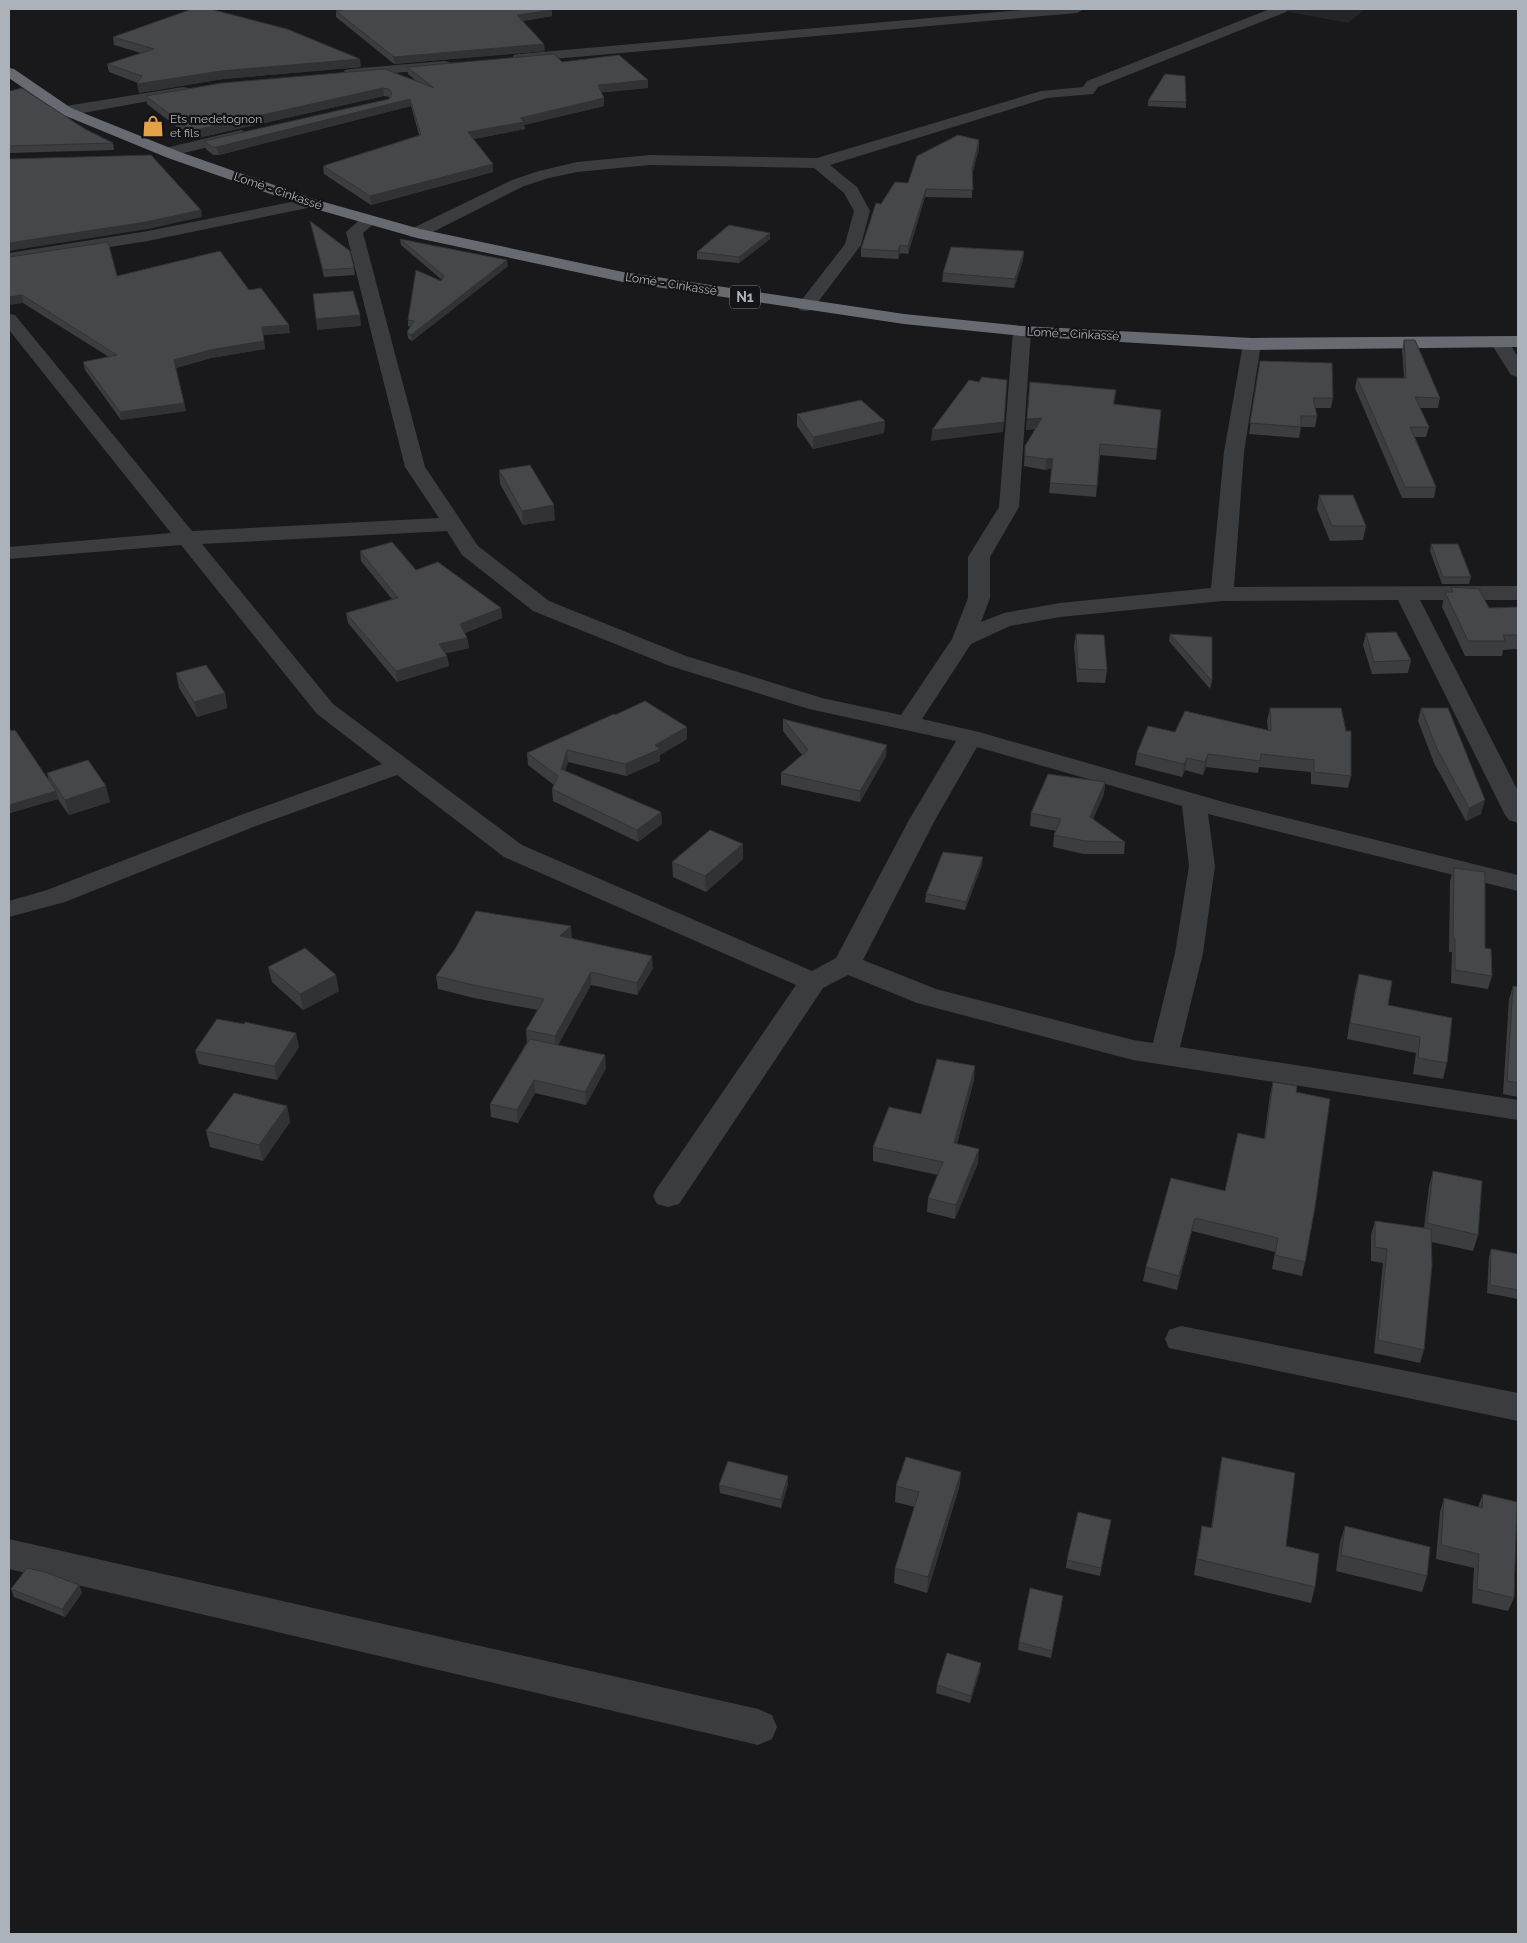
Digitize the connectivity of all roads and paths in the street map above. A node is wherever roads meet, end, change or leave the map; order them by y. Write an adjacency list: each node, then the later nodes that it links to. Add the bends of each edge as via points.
1 (1077, 9): 3 (street)
2 (1281, 9): 12 (street, via 1092,84 1088,91 1046,94)
3 (501, 60)
4 (461, 63): 6 (street)
5 (9, 72): 8 (highway, Lomé - Cinkassé / N1)
6 (332, 75)
7 (193, 90): 8 (street)
8 (66, 111): 10 (highway, Lomé - Cinkassé / N1)
9 (259, 131): 10 (street)
10 (170, 153): 11 (street); 13 (highway, Lomé - Cinkassé / N1)
11 (135, 156)
12 (818, 163): 15 (street, via 650,160 577,167 518,183); 17 (street, via 851,190 862,211 853,245)
13 (310, 203): 14 (highway, Lomé - Cinkassé / N1); 16 (street, via 148,236)
14 (369, 221): 15 (highway, Lomé - Cinkassé / N1); 24 (street, via 354,232 415,467)
15 (417, 233): 17 (highway, Lomé - Cinkassé / N1, via 623,277)
16 (9, 258)
17 (806, 306): 19 (highway, Lomé - Cinkassé / N1)
18 (9, 319): 25 (street)
19 (1022, 331): 22 (highway, Lomé - Cinkassé / N1); 30 (street, via 1009,507 979,557 979,598)
20 (1499, 342): 21 (highway, Lomé - Cinkassé / N1); 22 (highway, Lomé - Cinkassé / N1); 23 (street)
21 (1518, 342)
22 (1252, 344): 28 (street, via 1234,452)
23 (1518, 371)
24 (453, 524): 25 (street); 31 (street, via 470,550 541,606 678,661 816,704)
25 (187, 538): 26 (street); 33 (street, via 325,709)
26 (9, 553)
27 (1518, 593): 29 (street)
28 (1222, 594): 29 (street); 30 (street, via 1060,610 1004,620)
29 (1406, 594): 35 (street)
30 (963, 639): 31 (street)
31 (907, 724): 32 (street)
32 (970, 737): 34 (street); 38 (street, via 922,820)
33 (400, 766): 37 (street, via 247,820 56,896); 39 (street, via 513,851)
34 (1194, 802): 36 (street); 40 (street, via 1202,866 1189,953)
35 (1518, 815)
36 (1518, 882)
37 (9, 908)
38 (847, 964): 39 (street); 40 (street, via 927,996 1133,1050)
39 (813, 982): 42 (street)
40 (1164, 1055): 41 (street)
41 (1518, 1110)
42 (668, 1196)
43 (1181, 1339): 44 (street)
44 (1518, 1407)
45 (9, 1554): 46 (street)
46 (758, 1727)

